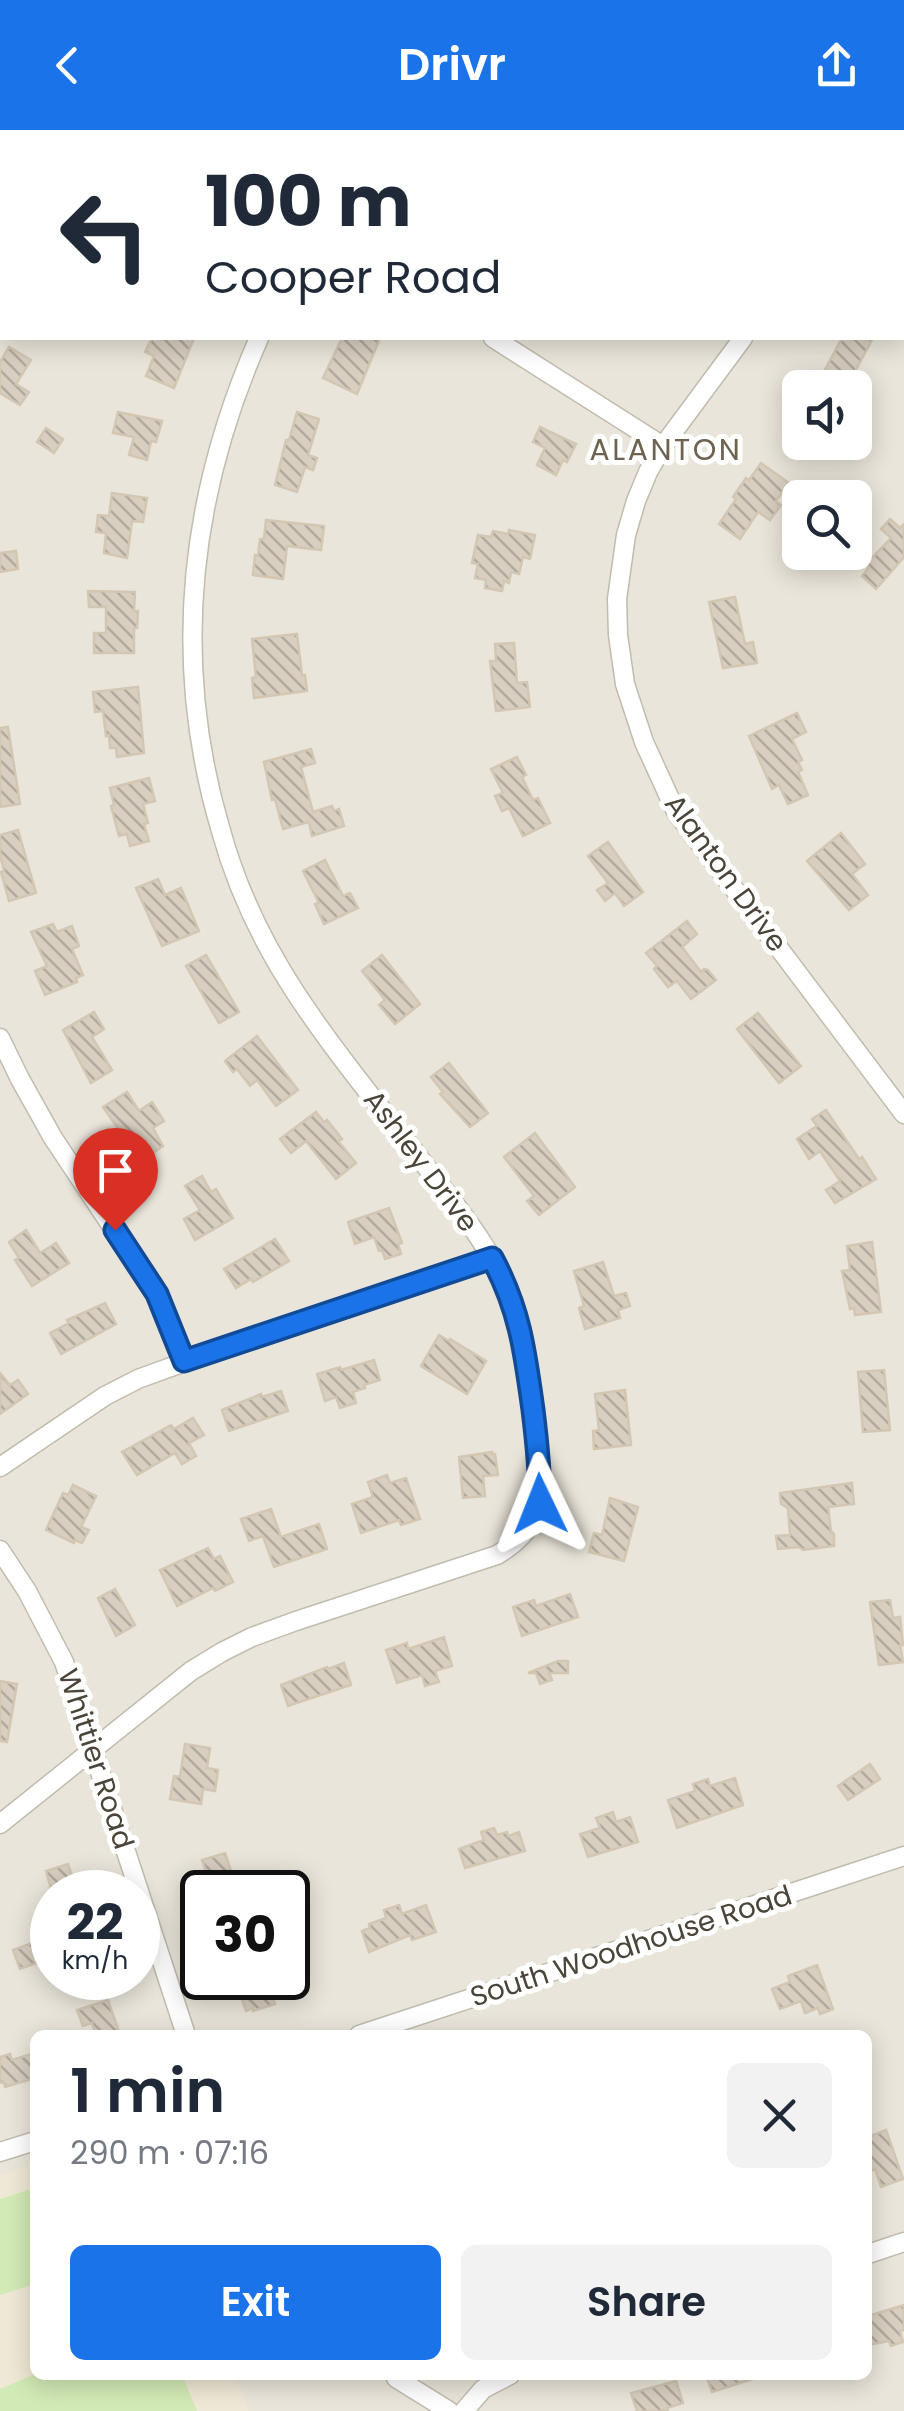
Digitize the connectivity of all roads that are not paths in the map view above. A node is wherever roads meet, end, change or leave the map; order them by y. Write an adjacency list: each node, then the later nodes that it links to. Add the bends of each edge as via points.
1 (258, 340): 7 (street, Ashley Drive, via 216,456 197,548 192,650 211,795 250,910 295,992)
2 (496, 340): 4 (street)
3 (742, 340): 4 (street, Alanton Drive)
4 (663, 446): 6 (street, Alanton Drive, via 636,501 617,599 621,663 644,742 676,812)
5 (0, 1038): 8 (street, via 52,1138 157,1294)
6 (904, 1114)
7 (492, 1258): 8 (street); 11 (street, Ashley Drive, via 523,1336 540,1469 540,1504 523,1536 497,1555 222,1652)
8 (184, 1361): 9 (street, via 105,1396)
9 (0, 1467)
10 (0, 1550): 11 (street, Whittier Road, via 57,1647)
11 (94, 1750): 12 (street, Ashley Drive); 14 (street, Whittier Road)
12 (0, 1824)
13 (904, 1856): 15 (street, South Woodhouse Road)
14 (184, 2030)
15 (374, 2030)
16 (30, 2142): 17 (street)
17 (0, 2152)
18 (904, 2242): 19 (street)
19 (872, 2253)
20 (399, 2380): 22 (street)
21 (500, 2380): 23 (street)
22 (449, 2411)
23 (464, 2411)

